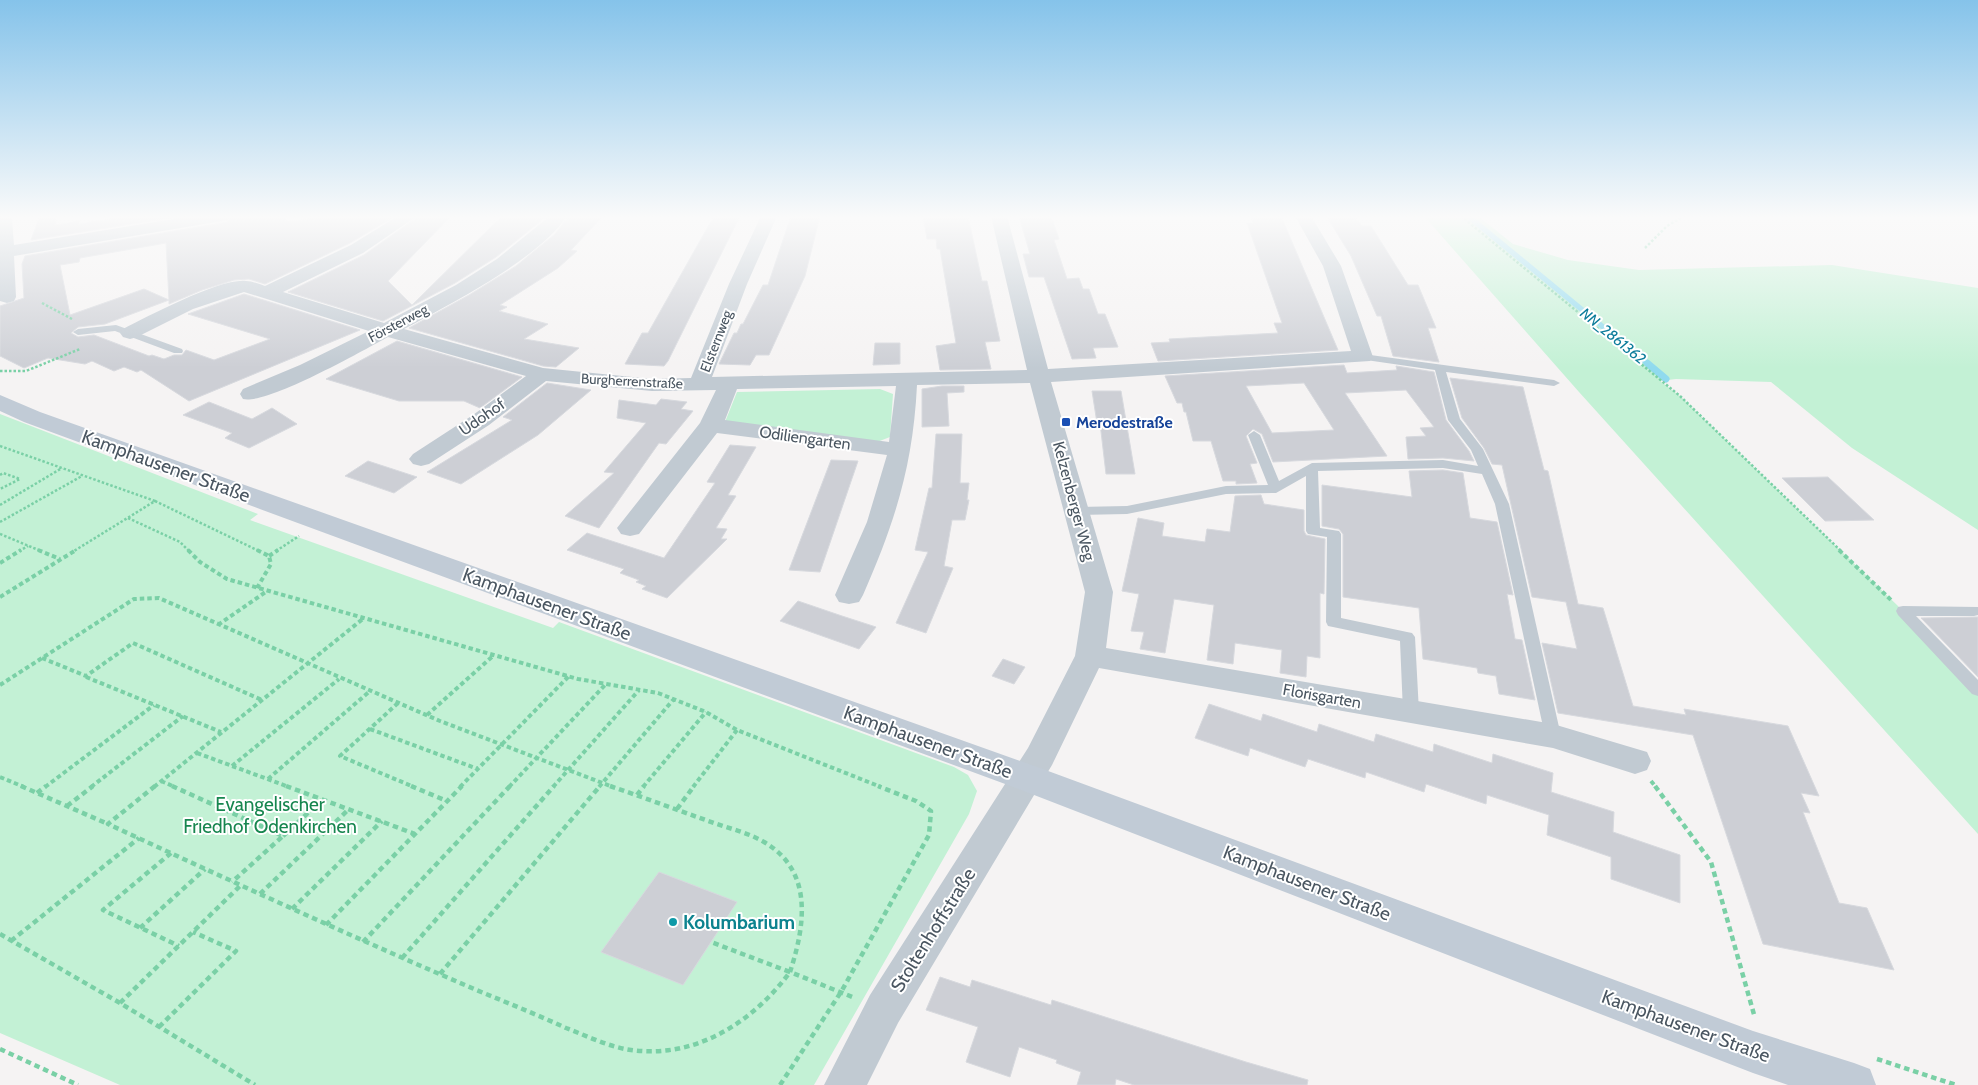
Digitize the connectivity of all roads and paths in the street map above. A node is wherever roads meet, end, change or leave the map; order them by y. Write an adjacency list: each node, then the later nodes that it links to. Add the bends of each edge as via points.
1 (6, 267): 9 (street)
2 (321, 267): 8 (street)
3 (499, 267): 12 (street, Försterweg)
4 (746, 267): 23 (street, Elsternweg)
5 (1011, 267): 20 (street, Kelzenberger Weg)
6 (1332, 267): 16 (street)
7 (1523, 267): 53 (path, via 1680,396)
8 (268, 292): 12 (street, Burgherrenstraße); 14 (street, Burgherrenstraße, via 245,286 229,289)
9 (7, 297)
10 (42, 303): 11 (path)
11 (95, 330): 13 (lane); 14 (lane, via 116,328)
12 (386, 330): 19 (street, Burgherrenstraße); 25 (street, Försterweg, via 293,377)
13 (78, 332)
14 (127, 332): 15 (lane); 18 (path, via 26,371)
15 (178, 351)
16 (1364, 357): 17 (lane); 20 (street)
17 (1440, 369): 22 (lane); 34 (lane, via 1454,420 1477,449)
18 (0, 371)
19 (542, 374): 23 (street, Burgherrenstraße, via 652,385); 31 (street, Udohof, via 481,420)
20 (1039, 376): 21 (street, Burgherrenstraße); 41 (street, Kelzenberger Weg)
21 (906, 379): 24 (street, Burgherrenstraße); 30 (street)
22 (1554, 383)
23 (700, 384): 24 (street, Burgherrenstraße)
24 (730, 384): 27 (street, Elsternweg)
25 (251, 394)
26 (0, 402): 89 (main road, Kamphausener Straße, via 32,417 264,502)
27 (711, 425): 30 (street, Odiliengarten); 44 (street, Elsternweg)
28 (1254, 436): 38 (lane)
29 (0, 446): 33 (path)
30 (900, 450): 51 (street, via 884,511)
31 (421, 459)
32 (1312, 467): 34 (lane, via 1443,464); 38 (lane); 74 (lane, via 1313,531 1334,534 1333,622 1407,637)
33 (62, 468): 36 (path); 40 (path)
34 (1486, 471): 80 (lane, via 1502,504)
35 (0, 475): 37 (path, via 3,473 20,479)
36 (82, 475): 39 (path); 43 (path)
37 (0, 489)
38 (1276, 489): 41 (lane, via 1226,490 1126,510)
39 (155, 501): 42 (path); 49 (path, via 269,556 271,564)
40 (0, 505)
41 (1078, 510): 58 (street, Kelzenberger Weg, via 1099,592)
42 (128, 518): 47 (path); 49 (path, via 180,542 200,562 227,579)
43 (0, 522)
44 (630, 528)
45 (0, 534): 46 (path)
46 (29, 546): 47 (path); 48 (path)
47 (61, 559): 52 (path)
48 (0, 562)
49 (258, 588): 50 (path)
50 (267, 591): 55 (path); 56 (path)
51 (849, 595)
52 (0, 597)
53 (1903, 611): 54 (lane); 67 (lane)
54 (1974, 612)
55 (364, 618): 57 (path); 60 (path)
56 (218, 625): 59 (path, via 159,598 134,600); 60 (path)
57 (494, 654): 62 (path); 75 (path)
58 (1090, 656): 74 (street, Florisgarten); 89 (street, Kelzenberger Weg)
59 (42, 658): 61 (path); 65 (path)
60 (305, 665): 63 (path); 69 (path)
61 (86, 676): 69 (path, via 133,643); 72 (path)
62 (570, 676): 64 (path); 81 (path)
63 (339, 679): 68 (path); 85 (path)
64 (606, 684): 66 (path); 83 (path)
65 (0, 685)
66 (640, 690): 70 (path); 87 (path)
67 (1978, 690)
68 (370, 691): 71 (path); 90 (path)
69 (262, 700): 79 (path)
70 (673, 700): 73 (path); 92 (path)
71 (398, 703): 75 (path); 77 (path)
72 (154, 705): 76 (path); 93 (path)
73 (706, 712): 78 (path); 94 (path)
74 (1411, 712): 80 (street, Florisgarten)
75 (427, 715): 81 (path)
76 (183, 716): 79 (path); 97 (path)
77 (370, 728): 86 (path); 96 (path, via 340,756)
78 (737, 730): 99 (path); 122 (path, via 916,800 931,811 933,824 930,835)
79 (221, 732): 82 (path)
80 (1553, 736): 84 (street, Florisgarten)
81 (502, 745): 83 (path); 86 (path)
82 (196, 753): 85 (path); 91 (path)
83 (536, 759): 87 (path); 116 (path)
84 (1635, 761): 124 (path, via 1710,862)
85 (232, 766): 90 (path)
86 (478, 769): 96 (path)
87 (570, 771): 92 (path); 119 (path)
88 (0, 777): 93 (path)
89 (1028, 778): 130 (street, Stoltenhoffstraße, via 884,1009); 131 (main road, Kamphausener Straße, via 1753,1052)
90 (268, 780): 95 (path)
91 (161, 781): 101 (path); 103 (path)
92 (604, 783): 94 (path); 121 (path)
93 (37, 793): 97 (path)
94 (637, 795): 99 (path)
95 (322, 800): 98 (path); 103 (path)
96 (447, 801): 102 (path)
97 (67, 806): 101 (path)
98 (349, 809): 100 (path); 109 (path)
99 (677, 809): 120 (path, via 767,845 792,870 803,896 804,914)
100 (382, 821): 102 (path); 110 (path)
101 (108, 824): 104 (path)
102 (415, 834): 111 (path)
103 (283, 836): 107 (path)
104 (139, 838): 105 (path); 115 (path)
105 (171, 853): 106 (path); 112 (path, via 103,910)
106 (206, 870): 107 (path); 112 (path)
107 (232, 882): 108 (path)
108 (241, 885): 109 (path); 113 (path)
109 (260, 894): 110 (path)
110 (292, 909): 111 (path)
111 (326, 925): 116 (path)
112 (140, 928): 118 (path)
113 (193, 932): 118 (path); 125 (path, via 236,951)
114 (0, 934): 115 (path)
115 (11, 941): 123 (path)
116 (363, 942): 119 (path)
117 (711, 942): 120 (path)
118 (179, 946): 123 (path)
119 (402, 958): 121 (path)
120 (790, 972): 121 (path, via 757,1010 718,1036 676,1048 631,1050 591,1038); 122 (path)
121 (440, 974)
122 (841, 992): 129 (path)
123 (120, 1003): 125 (path)
124 (1755, 1018)
125 (159, 1027): 128 (path)
126 (0, 1049): 127 (path)
127 (78, 1085)
128 (255, 1085)
129 (780, 1085)
130 (845, 1085)
131 (1854, 1085)

